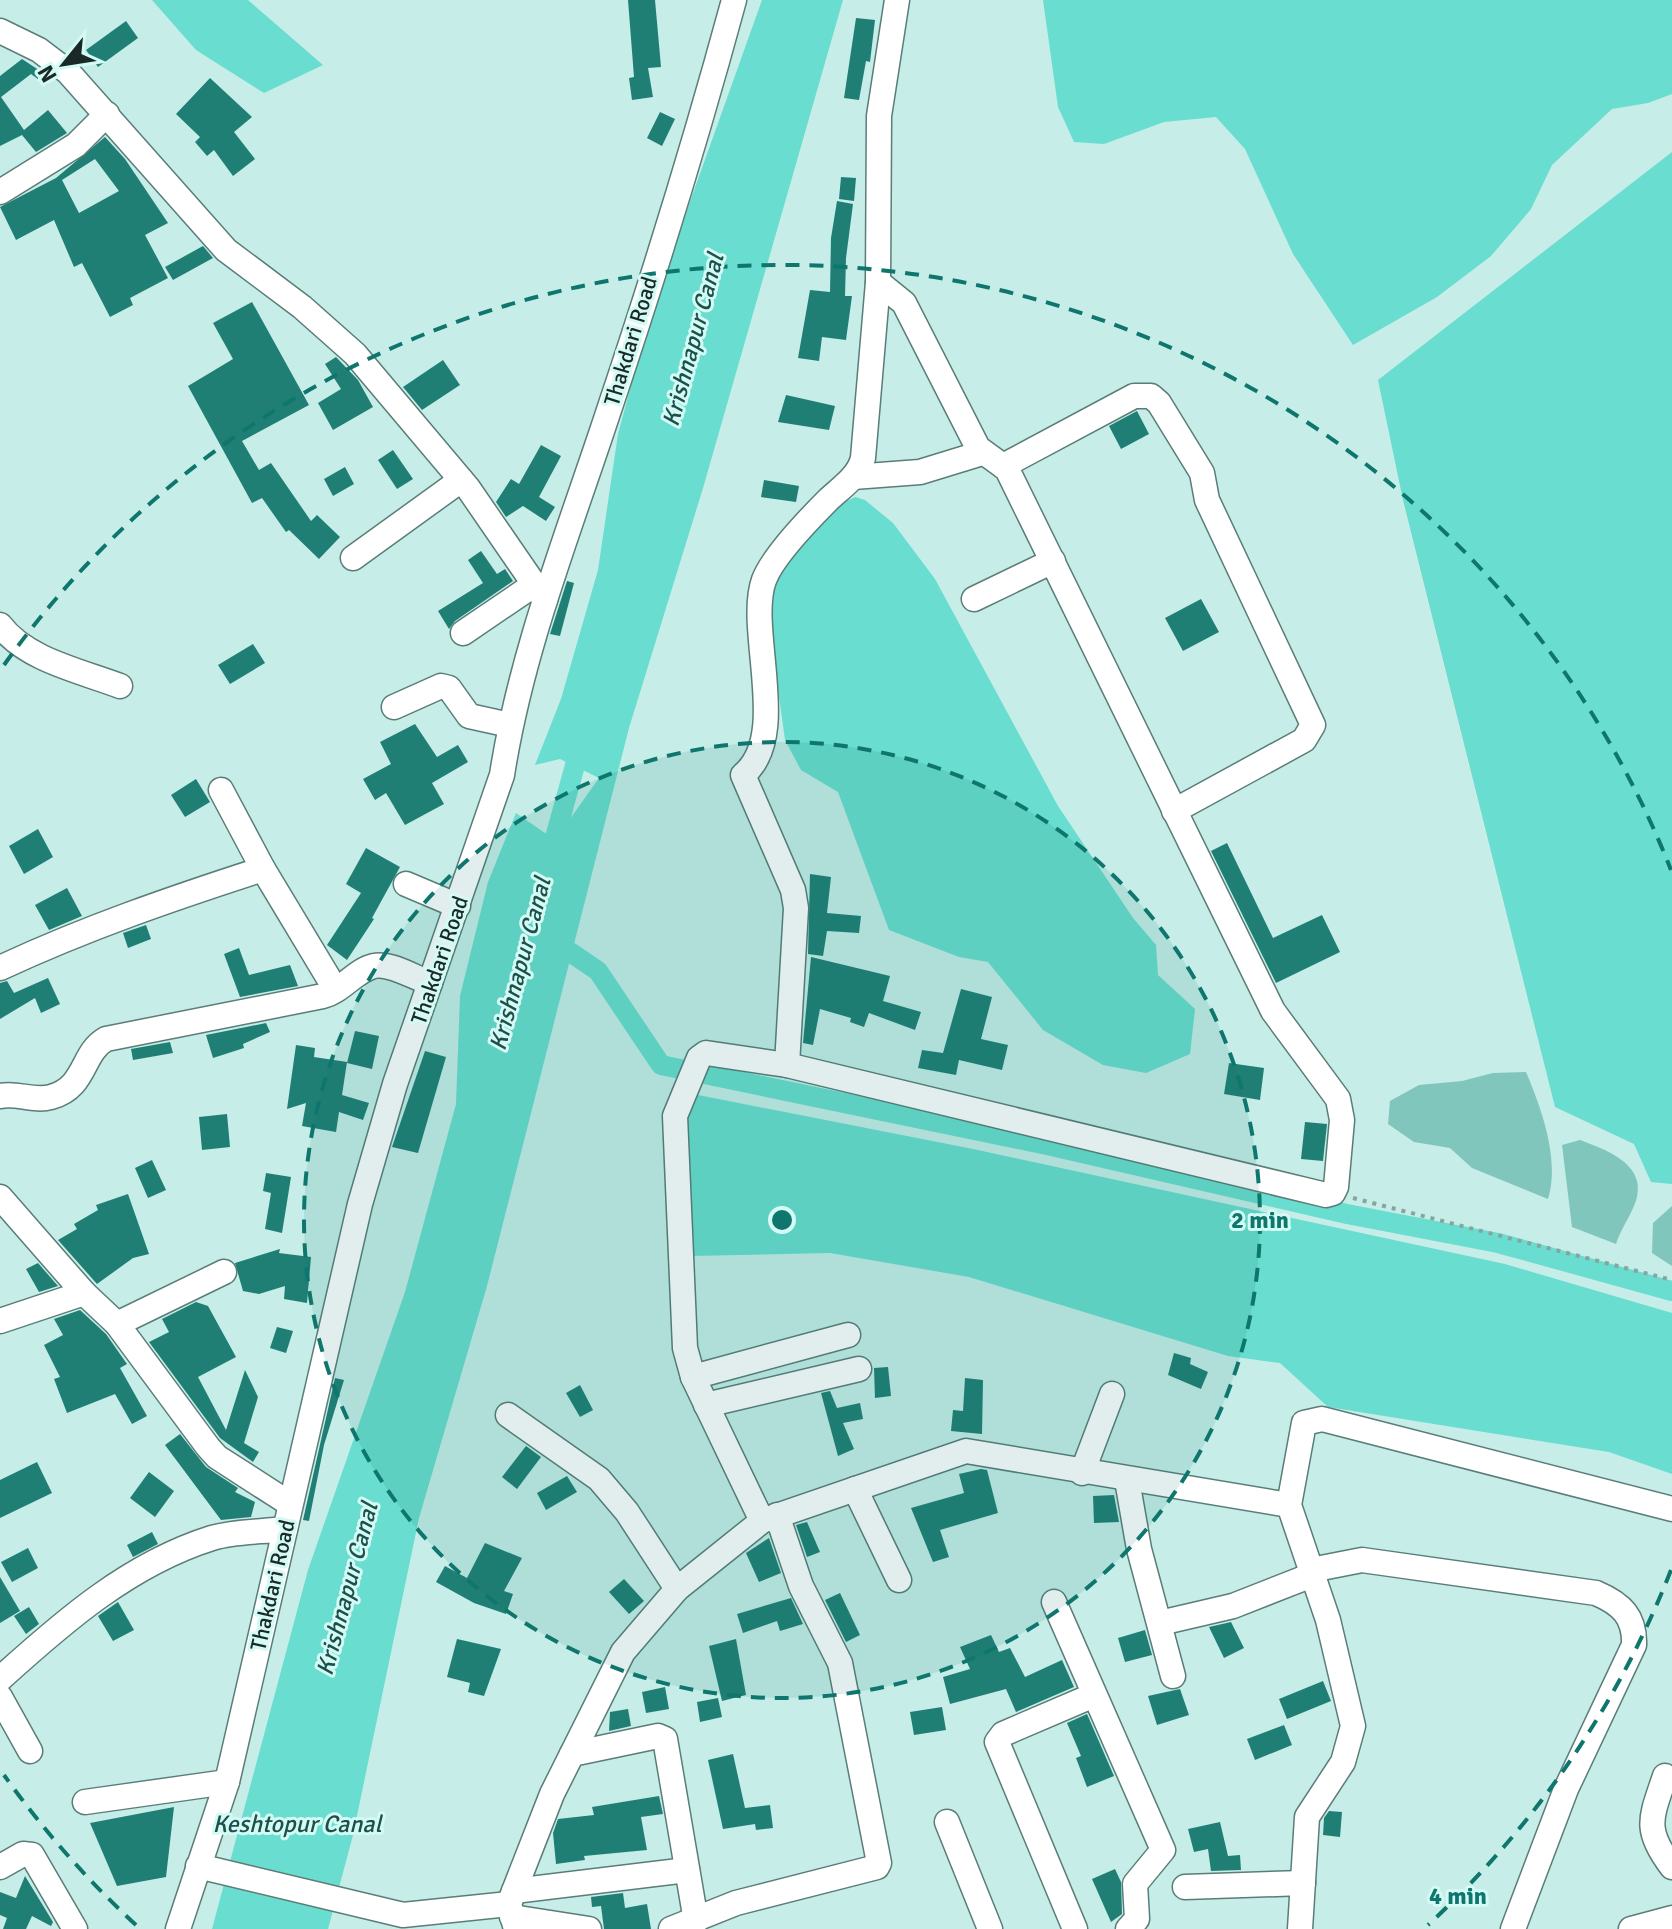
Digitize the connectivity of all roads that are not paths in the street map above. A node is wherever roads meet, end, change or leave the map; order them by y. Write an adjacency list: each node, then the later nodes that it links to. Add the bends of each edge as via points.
1 (734, 0): 13 (street, Thakdari Road, via 612,399)
2 (897, 0): 6 (street, via 879,116)
3 (0, 31): 4 (street, via 53,59)
4 (107, 114): 5 (street, via 76,145); 10 (street, via 226,250 355,354)
5 (0, 192)
6 (878, 282): 7 (street, via 904,303); 9 (street, via 863,458)
7 (982, 453): 8 (street); 9 (street, via 920,472)
8 (1003, 466): 12 (street); 21 (street, via 1144,394 1159,403 1202,473 1207,500 1313,725 1304,740)
9 (853, 477): 28 (street, via 779,558 761,592 766,690 760,748 743,775 796,908)
10 (461, 480): 11 (street); 13 (street)
11 (353, 558)
12 (1053, 561): 14 (street); 21 (street)
13 (540, 592): 16 (street); 19 (street, Thakdari Road)
14 (974, 599)
15 (0, 625): 17 (street, via 45,658)
16 (463, 633)
17 (120, 686)
18 (394, 707): 19 (street, via 441,686 449,688 469,716)
19 (510, 725): 24 (street, Thakdari Road, via 502,775)
20 (221, 790): 22 (street)
21 (1174, 811): 28 (street, via 1273,1011 1338,1099 1342,1120 1333,1193)
22 (263, 869): 25 (street, via 119,916); 26 (street)
23 (406, 884): 24 (street)
24 (458, 906): 27 (street, Thakdari Road)
25 (0, 968)
26 (328, 977)
27 (430, 983): 29 (street, via 386,967 370,967 323,996 106,1039 69,1089 36,1099); 44 (street, Thakdari Road, via 360,1204)
28 (787, 1065): 37 (street, via 713,1051 699,1058 675,1116 685,1348)
29 (0, 1096)
30 (0, 1197): 32 (street)
31 (224, 1272): 34 (street)
32 (84, 1293): 33 (street); 34 (street)
33 (0, 1321)
34 (117, 1324): 44 (street, via 217,1457)
35 (848, 1335): 37 (street)
36 (859, 1369): 39 (street)
37 (693, 1377): 39 (street)
38 (1112, 1394): 41 (street)
39 (706, 1405): 47 (street)
40 (508, 1415): 51 (street, via 599,1479)
41 (1082, 1473): 42 (street); 43 (street, via 966,1451)
42 (1127, 1480): 45 (street); 53 (street)
43 (855, 1489): 47 (street); 50 (street)
44 (290, 1504): 48 (street, Thakdari Road)
45 (1289, 1505): 46 (street, via 1300,1430 1304,1423 1322,1419); 49 (street)
46 (1672, 1509)
47 (770, 1518): 51 (street); 72 (street, via 840,1663 879,1863 736,1903)
48 (285, 1529): 55 (street, via 216,1537 112,1587 74,1612); 61 (street, Thakdari Road)
49 (1312, 1573): 53 (street, via 1255,1599); 68 (street, via 1353,1726 1343,1762 1307,1817); 82 (street, via 1362,1560 1596,1593 1626,1611 1635,1629 1634,1645 1566,1789)
50 (899, 1580)
51 (677, 1589): 59 (street, via 623,1652)
52 (1054, 1602): 56 (street)
53 (1160, 1623): 54 (street)
54 (1173, 1676)
55 (0, 1679)
56 (1094, 1695): 79 (street, via 1003,1734 997,1742); 80 (street, via 1163,1850 1135,1884 1137,1919)
57 (0, 1697): 58 (street)
58 (30, 1751)
59 (572, 1754): 67 (street, via 662,1736); 70 (street)
60 (1665, 1776): 65 (street, via 1649,1822 1657,1848)
61 (227, 1782): 62 (street); 66 (street, Thakdari Road)
62 (85, 1802)
63 (947, 1822): 78 (street)
64 (0, 1867): 74 (street, via 23,1854 32,1855)
65 (1672, 1867)
66 (210, 1868): 73 (street, via 354,1903); 75 (street, Thakdari Road)
67 (687, 1870): 70 (street); 72 (street)
68 (1303, 1883): 69 (street); 81 (street)
69 (1185, 1887)
70 (513, 1910): 73 (street); 76 (street)
71 (1672, 1918): 83 (street)
72 (696, 1921): 77 (street)
73 (401, 1922)
74 (75, 1929)
75 (178, 1929)
76 (589, 1929)
77 (671, 1929)
78 (990, 1929)
79 (1075, 1929)
80 (1128, 1929)
81 (1300, 1929)
82 (1513, 1929)
83 (1631, 1929)

